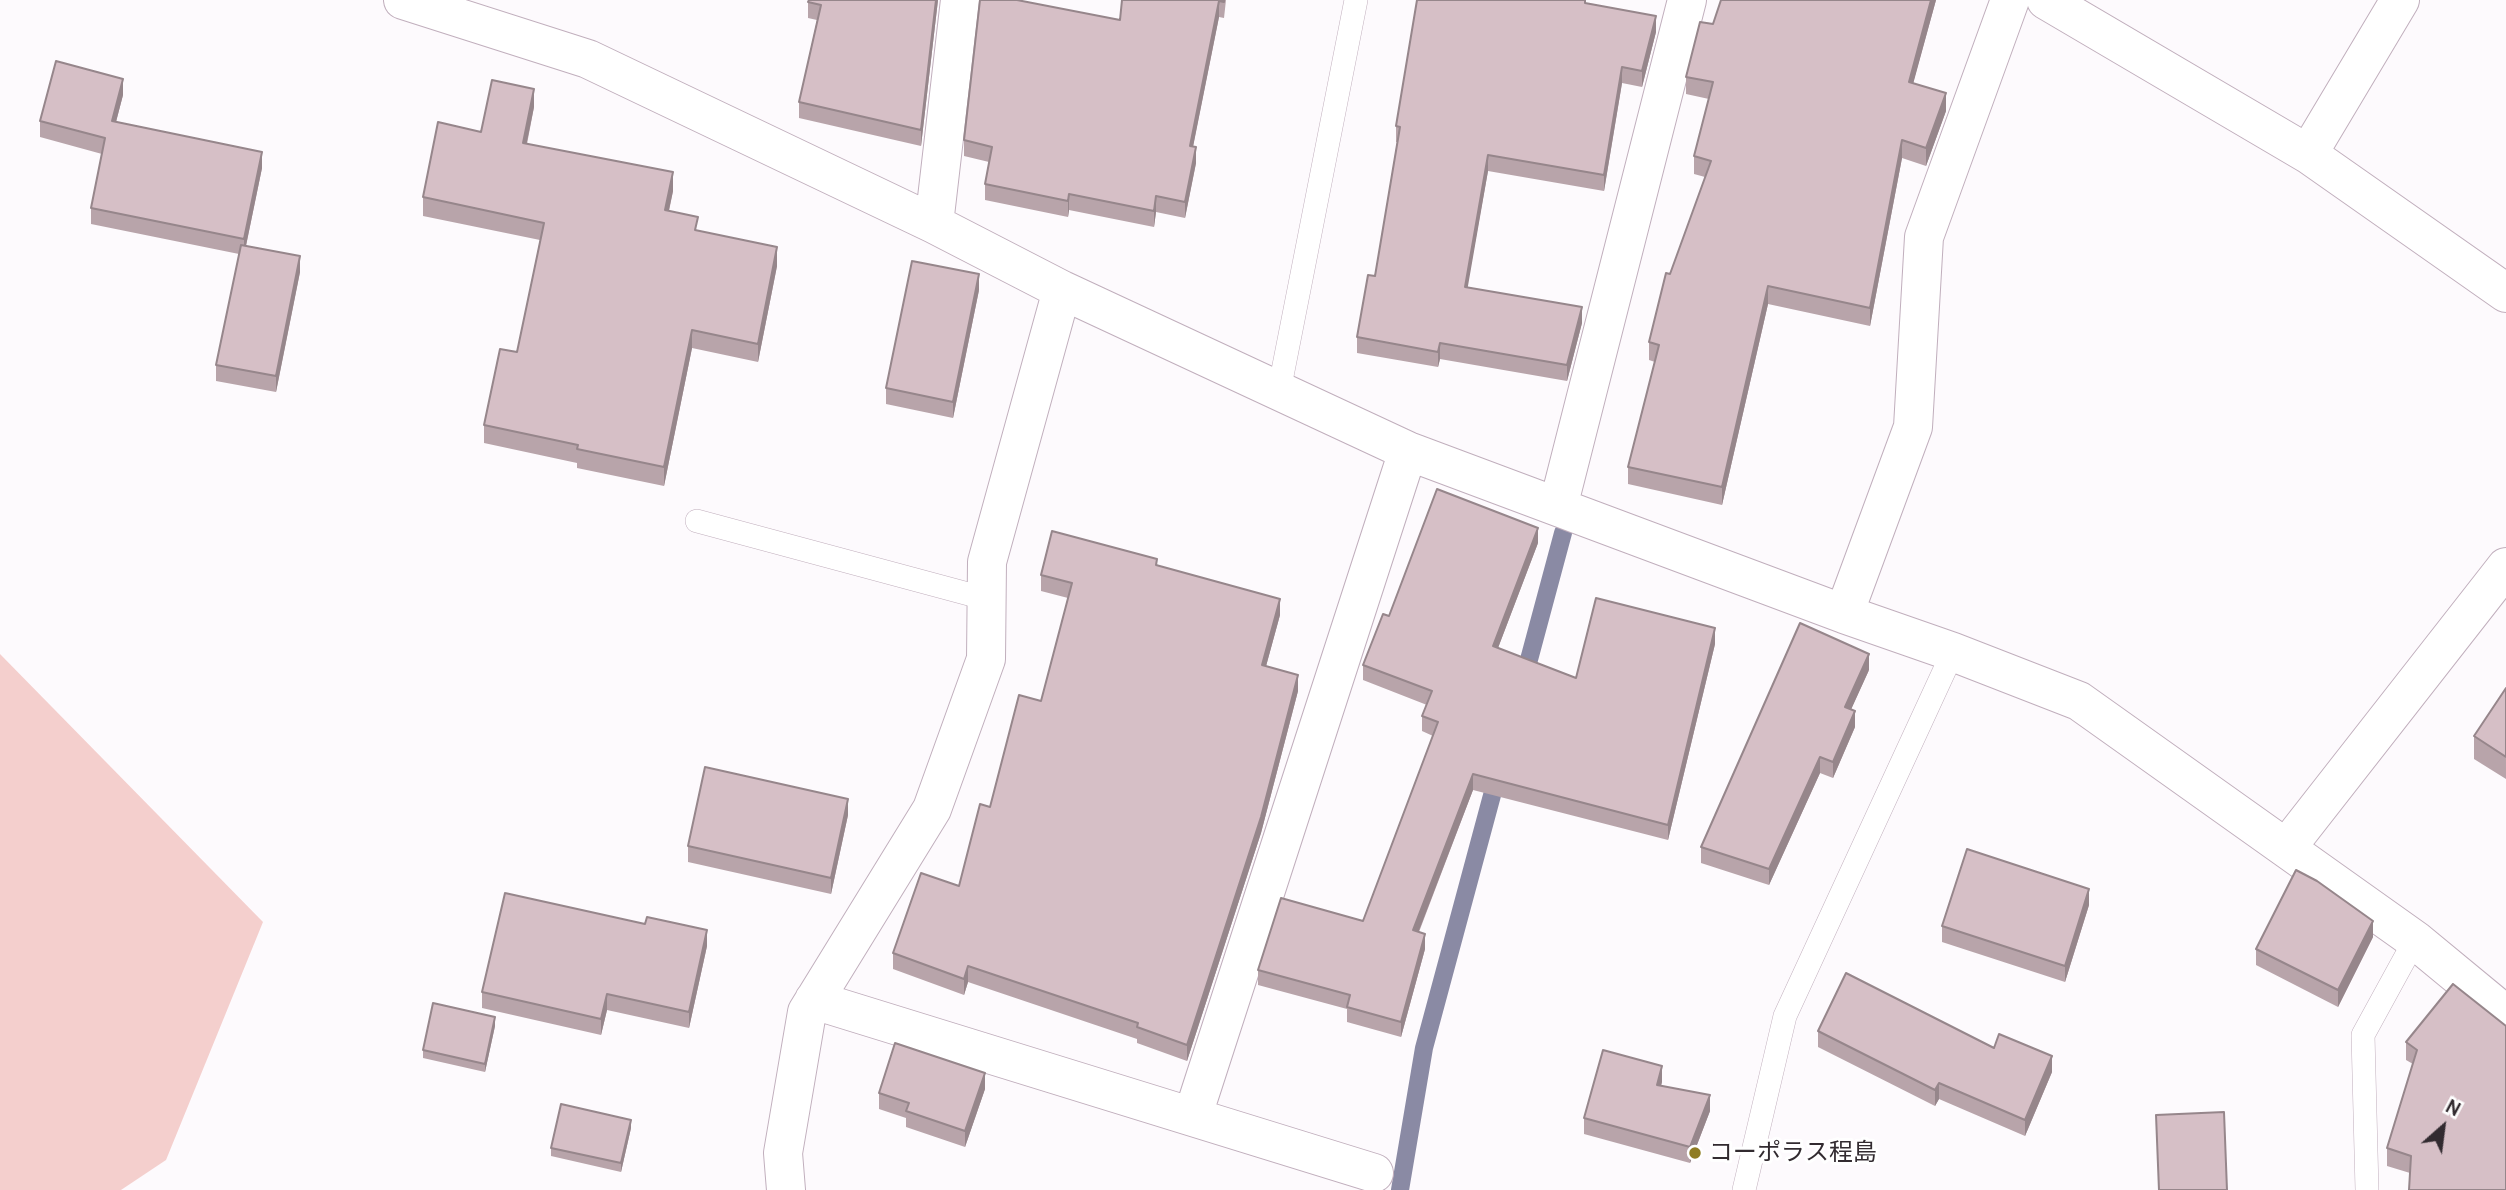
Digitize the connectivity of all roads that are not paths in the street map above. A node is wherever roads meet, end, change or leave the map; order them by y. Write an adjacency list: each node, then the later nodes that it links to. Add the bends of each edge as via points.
1 (403, 0): 9 (street, via 588,59)
2 (960, 0): 9 (street)
3 (1356, 0): 12 (lane)
4 (1687, 0): 14 (street)
5 (2010, 0): 18 (street, via 1924,237 1913,427)
6 (2046, 0): 8 (street)
7 (2400, 0): 8 (street)
8 (2308, 154): 11 (street)
9 (933, 224): 10 (street)
10 (1062, 290): 12 (street); 17 (street, via 988,562)
11 (2506, 293)
12 (1279, 391): 13 (street)
13 (1408, 451): 14 (street); 24 (street)
14 (1558, 507): 18 (street)
15 (697, 521): 17 (lane)
16 (2506, 567): 20 (street)
17 (987, 598): 22 (street, via 986,659 932,809)
18 (1844, 614): 19 (street)
19 (1953, 652): 20 (street, via 2078,701); 27 (lane, via 1786,1016)
20 (2287, 847): 21 (street)
21 (2415, 940): 23 (street); 28 (lane, via 2363,1035)
22 (814, 1000): 24 (street); 26 (street, via 807,1012 783,1153)
23 (2506, 1016)
24 (1193, 1115): 25 (street)
25 (1374, 1172)
26 (786, 1190)
27 (1744, 1190)
28 (2367, 1190)

